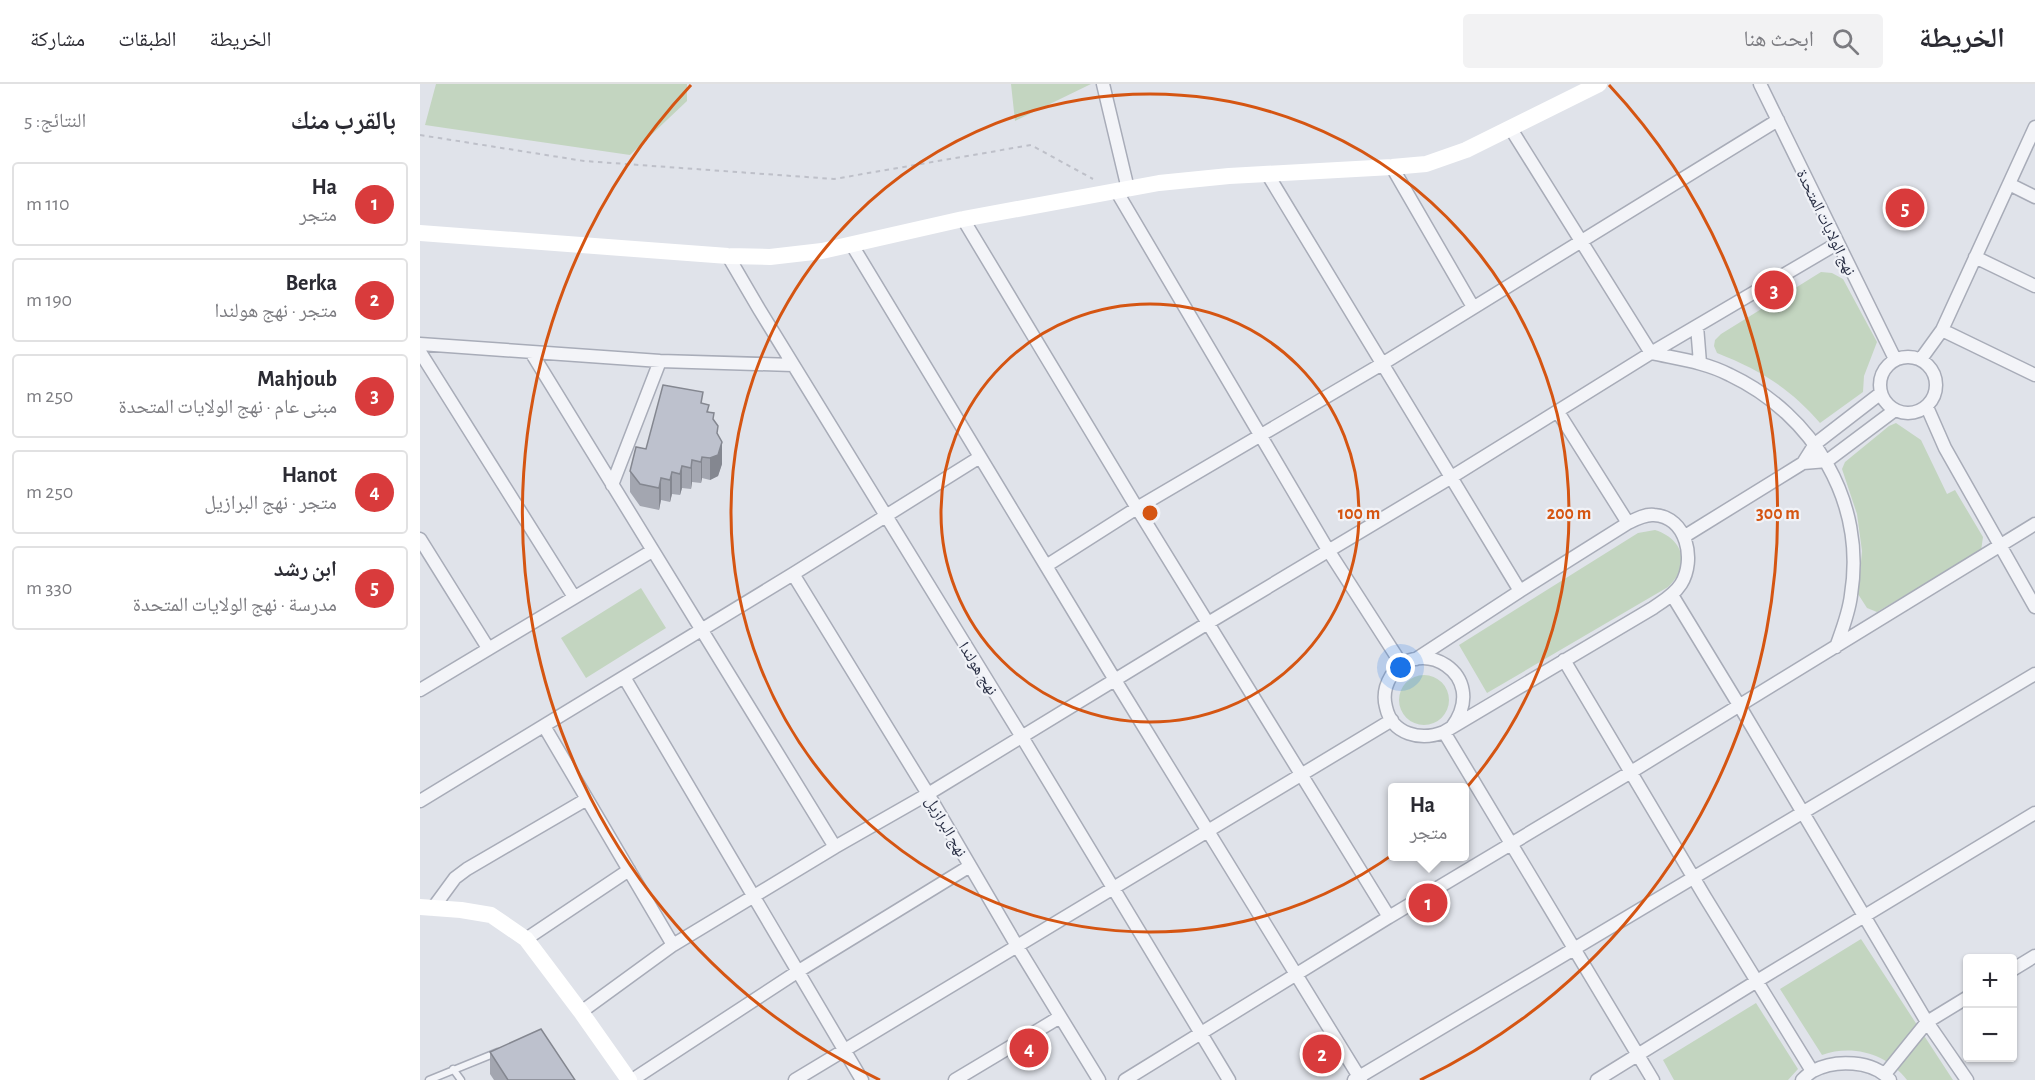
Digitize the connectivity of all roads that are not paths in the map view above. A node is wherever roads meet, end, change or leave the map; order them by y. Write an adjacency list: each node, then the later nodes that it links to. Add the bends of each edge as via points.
1 (1103, 84): 10 (street)
2 (1599, 84): 6 (street)
3 (1760, 84): 4 (street, نهج الولايات المتحدة)
4 (1778, 120): 14 (street); 15 (street, نهج الولايات المتحدة)
5 (2035, 127): 9 (street)
6 (1511, 129): 7 (street, via 1447,158); 14 (street)
7 (1392, 167): 8 (street); 20 (street)
8 (1268, 175): 10 (street, via 1192,179); 31 (street)
9 (2009, 184): 11 (street); 18 (street)
10 (1123, 190): 12 (street); 38 (street)
11 (2035, 197)
12 (963, 219): 16 (street); 45 (street)
13 (420, 233): 17 (street)
14 (1581, 242): 20 (street); 26 (street)
15 (1838, 243): 21 (street); 28 (street, نهج الولايات المتحدة)
16 (852, 245): 17 (street, via 770,257); 40 (street)
17 (728, 256): 32 (street, نهج هولندا)
18 (1975, 256): 19 (street); 22 (street)
19 (2035, 286)
20 (1473, 307): 31 (street)
21 (1697, 326): 26 (street); 30 (street)
22 (1942, 330): 27 (street); 33 (street)
23 (420, 344): 25 (street)
24 (420, 352): 58 (street)
25 (531, 352): 29 (street); 44 (street)
26 (1651, 353): 30 (street); 37 (street)
27 (1916, 358): 28 (street); 35 (street, via 1930,366 1935,376 1937,387)
28 (1895, 360): 34 (street, via 1882,374)
29 (660, 361): 32 (street); 44 (street)
30 (1700, 363): 39 (street, via 1753,388 1782,409)
31 (1382, 364): 38 (street); 43 (street)
32 (793, 365): 46 (street, نهج هولندا)
33 (2035, 375)
34 (1881, 393): 36 (street); 39 (street)
35 (1930, 402): 36 (street, via 1917,412); 51 (street, via 1945,448)
36 (1895, 410): 41 (street)
37 (1558, 412): 43 (street); 47 (street)
38 (1259, 435): 45 (street); 52 (street)
39 (1815, 444): 41 (street); 42 (street)
40 (980, 457): 46 (street); 54 (street)
41 (1827, 461): 42 (street); 62 (street, via 1845,502 1853,556 1852,593)
42 (1803, 463): 49 (street)
43 (1450, 478): 52 (street); 56 (street)
44 (612, 485): 53 (street)
45 (1137, 508): 54 (street); 60 (street)
46 (885, 517): 55 (street); 75 (street, نهج هولندا)
47 (1628, 523): 49 (street, via 1654,515 1676,525); 56 (street)
48 (2035, 524): 51 (street)
49 (1684, 536): 57 (street, via 1689,553 1687,570)
50 (420, 539): 63 (street)
51 (2000, 547): 59 (street); 62 (street)
52 (1328, 550): 60 (street); 66 (street)
53 (652, 551): 58 (street); 61 (street)
54 (1046, 566): 69 (street)
55 (793, 573): 61 (street); 78 (street, نهج البرازيل)
56 (1520, 591): 64 (street)
57 (1672, 595): 65 (street); 71 (street)
58 (574, 597): 63 (street)
59 (2035, 607)
60 (1208, 623): 69 (street); 77 (street)
61 (702, 629): 68 (street); 85 (street)
62 (1836, 647): 71 (street)
63 (488, 648): 70 (street)
64 (1416, 659): 66 (street); 74 (street, via 1441,662 1460,680 1463,704)
65 (1564, 660): 74 (street); 76 (street)
66 (1402, 665): 72 (street, via 1387,684 1384,697)
67 (2035, 674): 82 (street)
68 (624, 677): 73 (street); 90 (street)
69 (1115, 680): 75 (street); 83 (street)
70 (420, 690)
71 (1739, 705): 76 (street); 82 (street)
72 (1392, 720): 74 (street, via 1410,735 1421,737); 77 (street)
73 (544, 726): 79 (street); 80 (street)
74 (1448, 729): 84 (street)
75 (1022, 737): 78 (street); 89 (street, نهج هولندا)
76 (1631, 772): 84 (street); 88 (street)
77 (1302, 774): 83 (street); 93 (street)
78 (928, 794): 85 (street); 86 (street, نهج البرازيل)
79 (587, 799): 87 (street); 91 (street, via 467,869)
80 (420, 801)
81 (2035, 813): 92 (street)
82 (1803, 814): 88 (street); 92 (street)
83 (1208, 831): 89 (street); 101 (street)
84 (1512, 844): 93 (street); 97 (street)
85 (835, 847): 90 (street)
86 (970, 866): 96 (street, نهج البرازيل); 100 (street)
87 (629, 870): 94 (street); 95 (street)
88 (1694, 878): 97 (street); 102 (street)
89 (1113, 888): 96 (street); 107 (street, نهج هولندا)
90 (754, 897): 95 (street); 100 (street)
91 (426, 908): 94 (street, via 491,915)
92 (1864, 916): 102 (street); 106 (street)
93 (1389, 917): 101 (street)
94 (526, 939): 104 (street)
95 (673, 945): 104 (street)
96 (1017, 946): 105 (street, نهج البرازيل); 109 (street)
97 (1575, 950): 110 (street); 114 (street)
98 (2035, 956): 99 (street)
99 (2017, 967)
100 (797, 972): 109 (street); 117 (street)
101 (1296, 975): 107 (street); 114 (street)
102 (1757, 981): 110 (street); 112 (street)
103 (1963, 1000): 106 (street)
104 (581, 1012): 117 (street)
105 (1060, 1017): 120 (street); 121 (street, نهج البرازيل)
106 (1928, 1022): 113 (street); 127 (street)
107 (1201, 1034): 122 (street); 123 (street, نهج هولندا)
108 (504, 1050): 111 (lane)
109 (843, 1051): 118 (street); 119 (street)
110 (1638, 1055): 124 (street); 125 (street)
111 (453, 1069): 115 (lane); 116 (lane)
112 (1812, 1071): 113 (street, via 1855,1063); 126 (street)
113 (1887, 1077)
114 (1358, 1079)
115 (429, 1080)
116 (461, 1080)
117 (630, 1080)
118 (795, 1080)
119 (862, 1080)
120 (955, 1080)
121 (1100, 1080)
122 (1125, 1080)
123 (1229, 1080)
124 (1598, 1080)
125 (1653, 1080)
126 (1802, 1080)
127 (1967, 1080)

